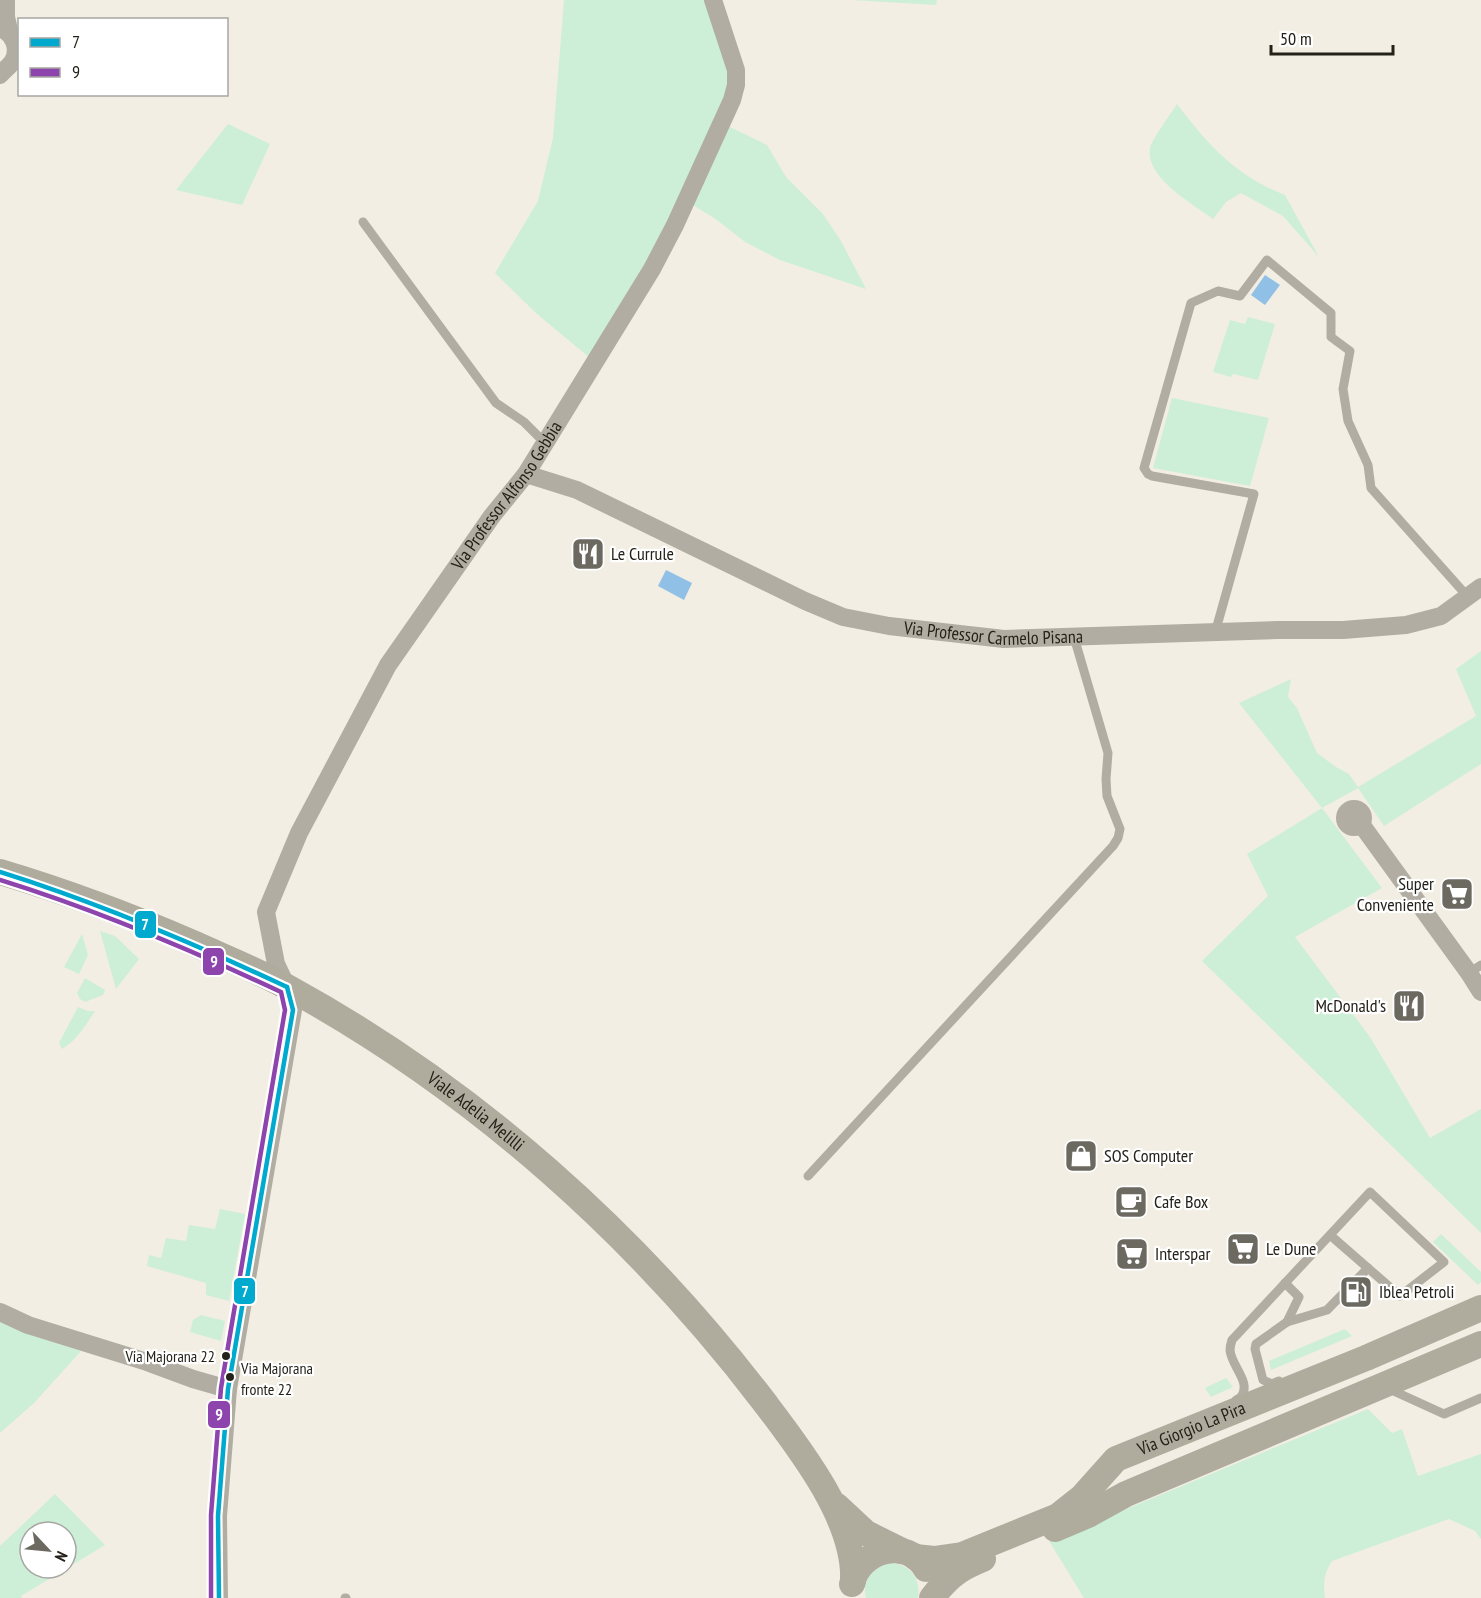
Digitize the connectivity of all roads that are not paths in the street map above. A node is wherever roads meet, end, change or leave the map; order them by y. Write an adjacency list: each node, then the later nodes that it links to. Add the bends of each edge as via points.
1 (4, 0): 3 (street); 4 (street)
2 (713, 0): 7 (street, Via Professor Alfonso Gebbia, via 736,70 732,100 652,269)
3 (0, 6)
4 (5, 31): 5 (street, via 14,40 16,55)
5 (1, 72)
6 (363, 222): 7 (lane, via 496,403)
7 (545, 443): 8 (street, Via Professor Alfonso Gebbia)
8 (526, 474): 11 (street, Via Professor Carmelo Pisana, via 577,490 843,617 1004,639); 15 (street, Via Professor Alfonso Gebbia, via 388,665 299,832 266,912 276,964)
9 (1475, 592): 10 (street, Via Professor Carmelo Pisana, via 1441,616 1406,625); 10 (lane, via 1371,488 1368,465 1348,421 1343,389 1350,351 1330,337 1331,312 1267,260 1240,296 1218,291 1191,303 1144,468 1152,476 1254,494)
10 (1215, 633): 11 (street, Via Professor Carmelo Pisana)
11 (1074, 637): 17 (lane, via 1108,753 1107,796 1118,821 1118,838)
12 (1361, 824): 14 (street)
13 (0, 872): 15 (main road, Viale Adelia Melilli, via 109,908)
14 (1475, 969): 16 (street)
15 (287, 987): 27 (street, Via Professor Alfonso Gebbia, via 293,1010); 30 (main road, Viale Adelia Melilli, via 461,1099 613,1229 728,1356 782,1425)
16 (1481, 992)
17 (808, 1176)
18 (1330, 1235): 19 (lane); 19 (lane, via 1370,1192 1444,1262 1400,1296); 20 (lane)
19 (1368, 1268): 23 (lane, via 1327,1310)
20 (1285, 1283): 23 (lane, via 1299,1297); 29 (lane, via 1232,1340 1230,1351 1243,1382 1240,1397 1172,1426)
21 (1481, 1308): 29 (main road, Via Giorgio La Pira)
22 (0, 1312): 27 (street, via 28,1326)
23 (1287, 1323): 25 (lane, via 1256,1344 1255,1349 1263,1380 1272,1384)
24 (1481, 1344): 26 (main road, Via Giorgio La Pira)
25 (1283, 1379)
26 (1382, 1386): 28 (lane, via 1444,1414); 34 (main road, Via Giorgio La Pira, via 961,1568)
27 (228, 1389): 33 (street, Via Professor Alfonso Gebbia, via 218,1516)
28 (1481, 1398)
29 (1129, 1453): 31 (main road, Via Giorgio La Pira, via 1116,1459 1082,1497 1058,1516 962,1555 934,1559)
30 (834, 1504): 31 (main road, via 866,1533); 32 (main road, via 851,1557)
31 (909, 1554): 32 (main road, Via Giorgio La Pira, via 877,1552 858,1569); 34 (main road, via 924,1565)
32 (850, 1591)
33 (219, 1598)
34 (932, 1598)

